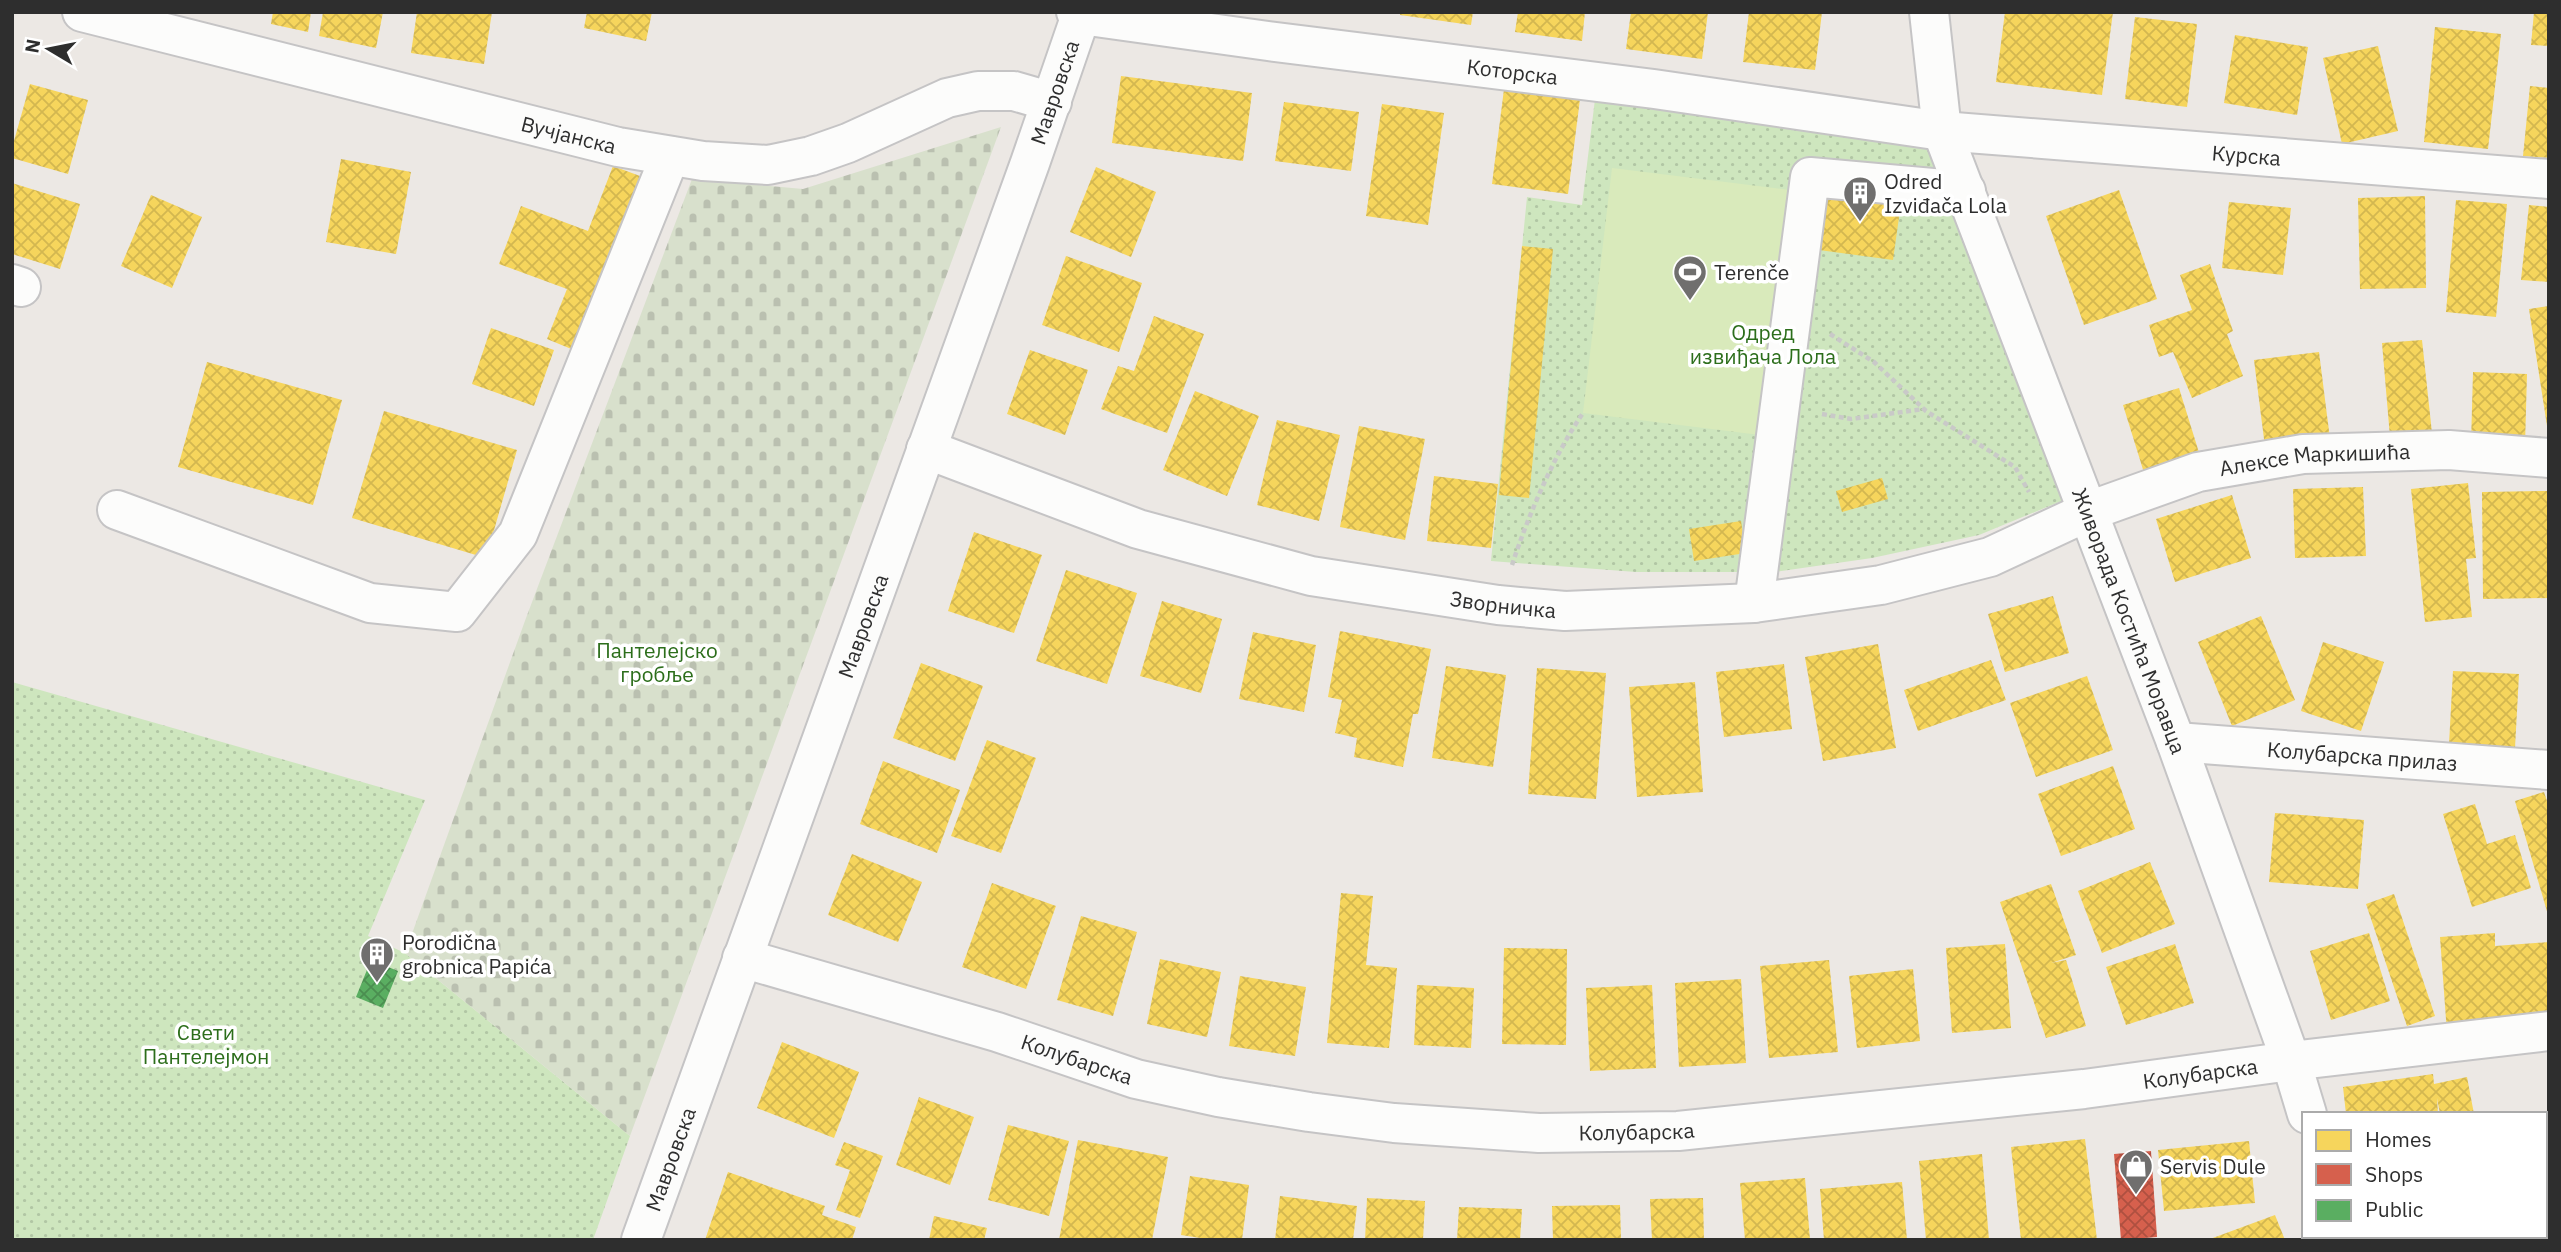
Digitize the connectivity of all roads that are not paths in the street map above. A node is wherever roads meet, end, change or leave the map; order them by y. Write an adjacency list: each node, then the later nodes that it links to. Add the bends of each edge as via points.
1 (82, 12): 6 (street, Вучјанска, via 618,147)
2 (1929, 12): 5 (street, Живорада Костића Моравца)
3 (1080, 13): 4 (street, Мавровска); 5 (street, Которска)
4 (1052, 102): 6 (street, Вучјанска, via 1014,91 978,91 947,98 848,143 768,165); 9 (street, Мавровска)
5 (1942, 131): 7 (street, Курска); 8 (street, Живорада Костића Моравца)
6 (670, 156): 11 (street, via 518,534 457,612 370,603)
7 (2549, 179)
8 (1966, 191): 12 (street, Живорада Костића Моравца); 13 (street, via 1810,177)
9 (926, 449): 13 (street, Зворничка, via 1138,528 1311,576 1498,606 1564,611); 16 (street, Мавровска)
10 (2549, 458): 12 (street, Алексе Маркишића, via 2449,450 2303,454 2198,472)
11 (117, 510)
12 (2089, 511): 13 (street, Зворничка, via 1990,557 1881,585); 14 (street, Живорада Костића Моравца)
13 (1755, 603)
14 (2176, 742): 15 (street, Колубарска прилаз); 18 (street, Живорада Костића Моравца)
15 (2549, 770)
16 (742, 958): 18 (street, Колубарска, via 997,1032 1147,1082 1309,1112 1539,1133 1678,1131 2084,1089); 20 (street, Мавровска)
17 (2549, 1031): 18 (street, Колубарска)
18 (2291, 1061): 19 (street, Живорада Костића Моравца)
19 (2307, 1112)
20 (642, 1240)

